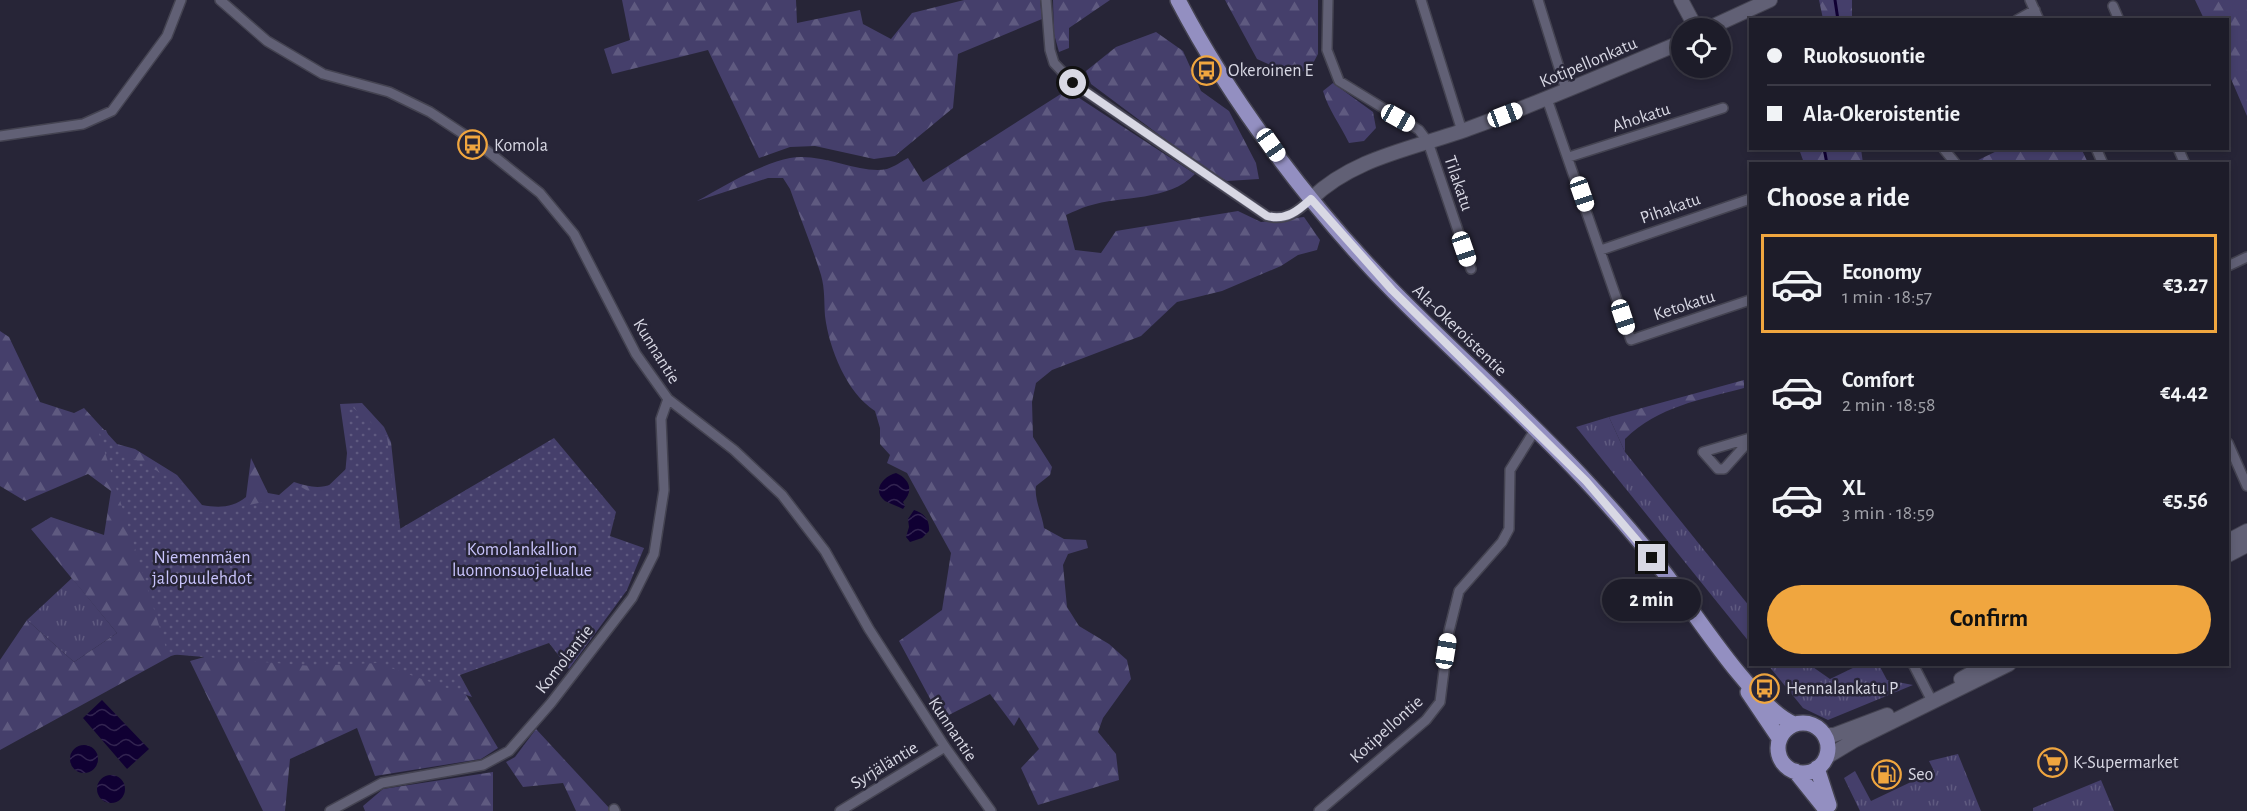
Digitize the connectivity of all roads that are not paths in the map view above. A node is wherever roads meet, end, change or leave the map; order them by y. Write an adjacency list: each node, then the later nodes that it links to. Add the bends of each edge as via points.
1 (181, 0): 23 (street, via 167,36 112,111 83,124)
2 (1046, 0): 28 (street, via 1054,63 1073,83 1267,216 1288,216)
3 (1178, 0): 28 (main road, Ala-Okeroistentie, via 1220,71)
4 (1328, 0): 24 (street, via 1327,50 1339,81 1419,130)
5 (1421, 0): 22 (street)
6 (1538, 0): 19 (street)
7 (1681, 0): 13 (street)
8 (1770, 0): 14 (street)
9 (2030, 0): 12 (street)
10 (225, 1): 35 (street, Kunnantie, via 267,41 323,74 389,92 430,112 480,145 540,193 574,234 636,354)
11 (2113, 6): 17 (street)
12 (2035, 10): 15 (street); 16 (street)
13 (1691, 18)
14 (1731, 18)
15 (2021, 18)
16 (2038, 18)
17 (2118, 18)
18 (1671, 47): 19 (street, Kotipellonkatu)
19 (1566, 90): 20 (street, Kotipellonkatu)
20 (1547, 99): 22 (street, Kotipellonkatu); 26 (street, Ketokatu)
21 (1723, 108): 26 (street, Ahokatu)
22 (1462, 131): 24 (street, Kotipellonkatu)
23 (0, 136)
24 (1428, 142): 28 (street, Kotipellonkatu, via 1350,170 1326,184); 33 (street, Tilakatu)
25 (1945, 150): 27 (street)
26 (1569, 157): 30 (street, Ketokatu)
27 (1954, 162)
28 (1311, 199): 36 (main road, Ala-Okeroistentie, via 1392,290)
29 (1749, 199): 30 (street, Pihakatu)
30 (1601, 250): 34 (street, Ketokatu, via 1631,340)
31 (2247, 257): 32 (street)
32 (2229, 262)
33 (1471, 269)
34 (1749, 300)
35 (668, 399): 53 (street, Kunnantie, via 734,450 782,495 825,551 869,629); 56 (street, Komolantie, via 661,419 664,490 654,554 632,598 551,703 509,751 483,765 382,783)
36 (1535, 430): 48 (main road, Ala-Okeroistentie, via 1634,537); 59 (street, Kotipellontie, via 1510,470 1509,529 1459,591 1449,631 1440,702 1426,720)
37 (1749, 439): 38 (street, via 1703,452 1718,469 1724,469)
38 (1749, 440)
39 (2229, 445): 40 (street)
40 (2247, 486)
41 (2247, 531): 42 (street)
42 (2229, 540)
43 (2247, 545): 44 (street)
44 (2229, 554)
45 (1914, 666): 49 (street)
46 (1985, 666): 49 (street)
47 (2005, 666): 49 (street)
48 (1737, 670): 50 (main road, Ala-Okeroistentie, via 1771,707); 52 (main road, Ala-Okeroistentie, via 1758,710)
49 (1931, 699): 51 (street, via 1862,726); 54 (street)
50 (1794, 724): 51 (main road, via 1809,723); 52 (main road)
51 (1824, 735): 54 (main road, via 1828,744)
52 (1779, 738): 55 (main road, via 1781,761)
53 (945, 747): 57 (street, Syrjäläntie); 58 (street, Kunnantie)
54 (1821, 763): 55 (main road, via 1806,772); 61 (main road)
55 (1795, 771): 60 (main road)
56 (330, 811)
57 (840, 811)
58 (991, 811)
59 (1319, 811)
60 (1827, 811)
61 (1831, 811)

